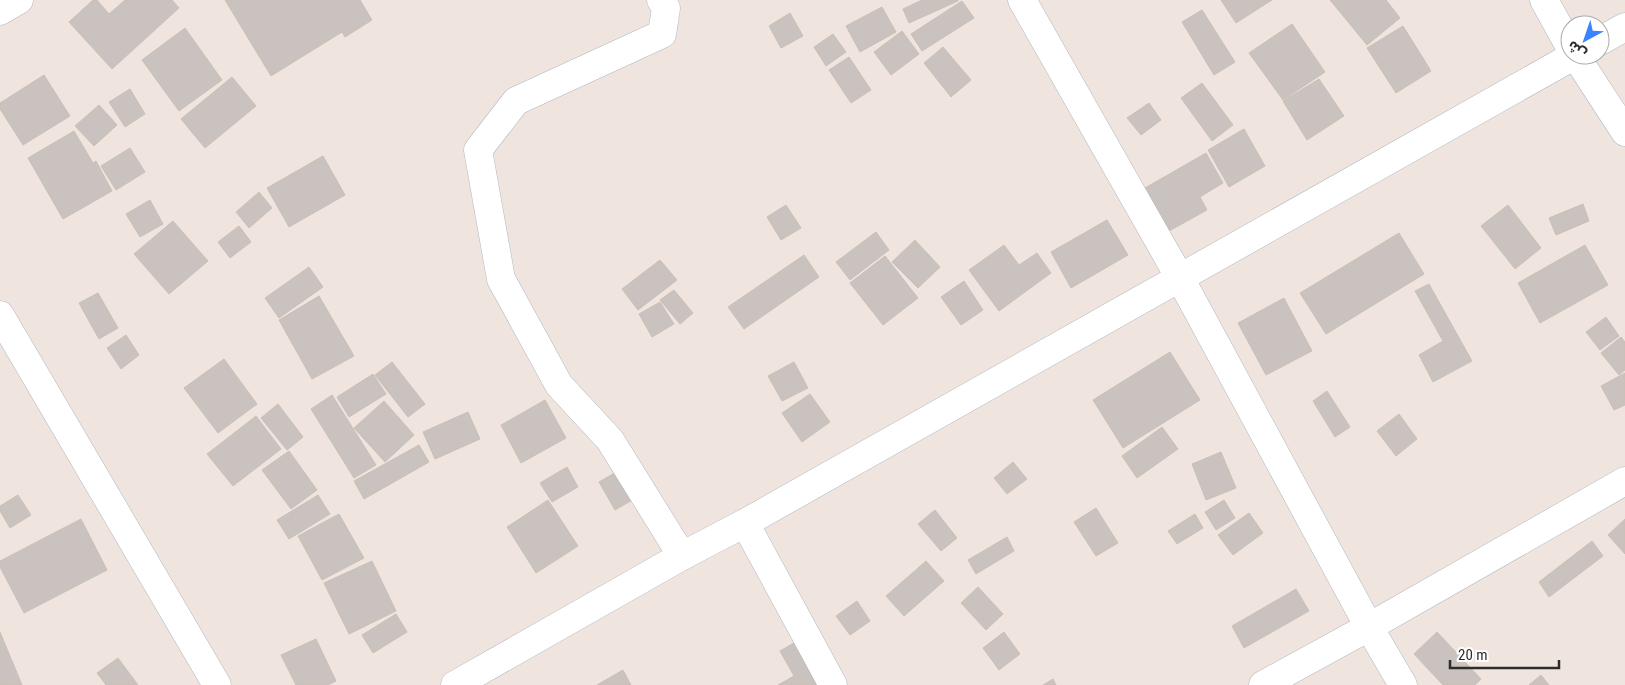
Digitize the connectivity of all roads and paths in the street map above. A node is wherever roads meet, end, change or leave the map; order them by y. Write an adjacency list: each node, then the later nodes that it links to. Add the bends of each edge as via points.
1 (19, 0): 5 (street)
2 (661, 0): 16 (street, via 666,8 662,34 516,102 478,150 501,279 559,385 610,440)
3 (1022, 0): 12 (street)
4 (1544, 0): 7 (street)
5 (0, 11)
6 (1625, 27): 8 (street)
7 (1560, 29)
8 (1610, 35)
9 (1560, 63): 12 (street)
10 (1581, 65): 11 (street)
11 (1625, 132)
12 (1180, 278): 15 (street); 17 (street)
13 (0, 315): 18 (street)
14 (1625, 481): 17 (street)
15 (745, 523): 16 (street); 20 (street)
16 (682, 556): 19 (street)
17 (1369, 627): 21 (street); 22 (street)
18 (217, 685)
19 (455, 685)
20 (834, 685)
21 (1263, 685)
22 (1403, 685)

